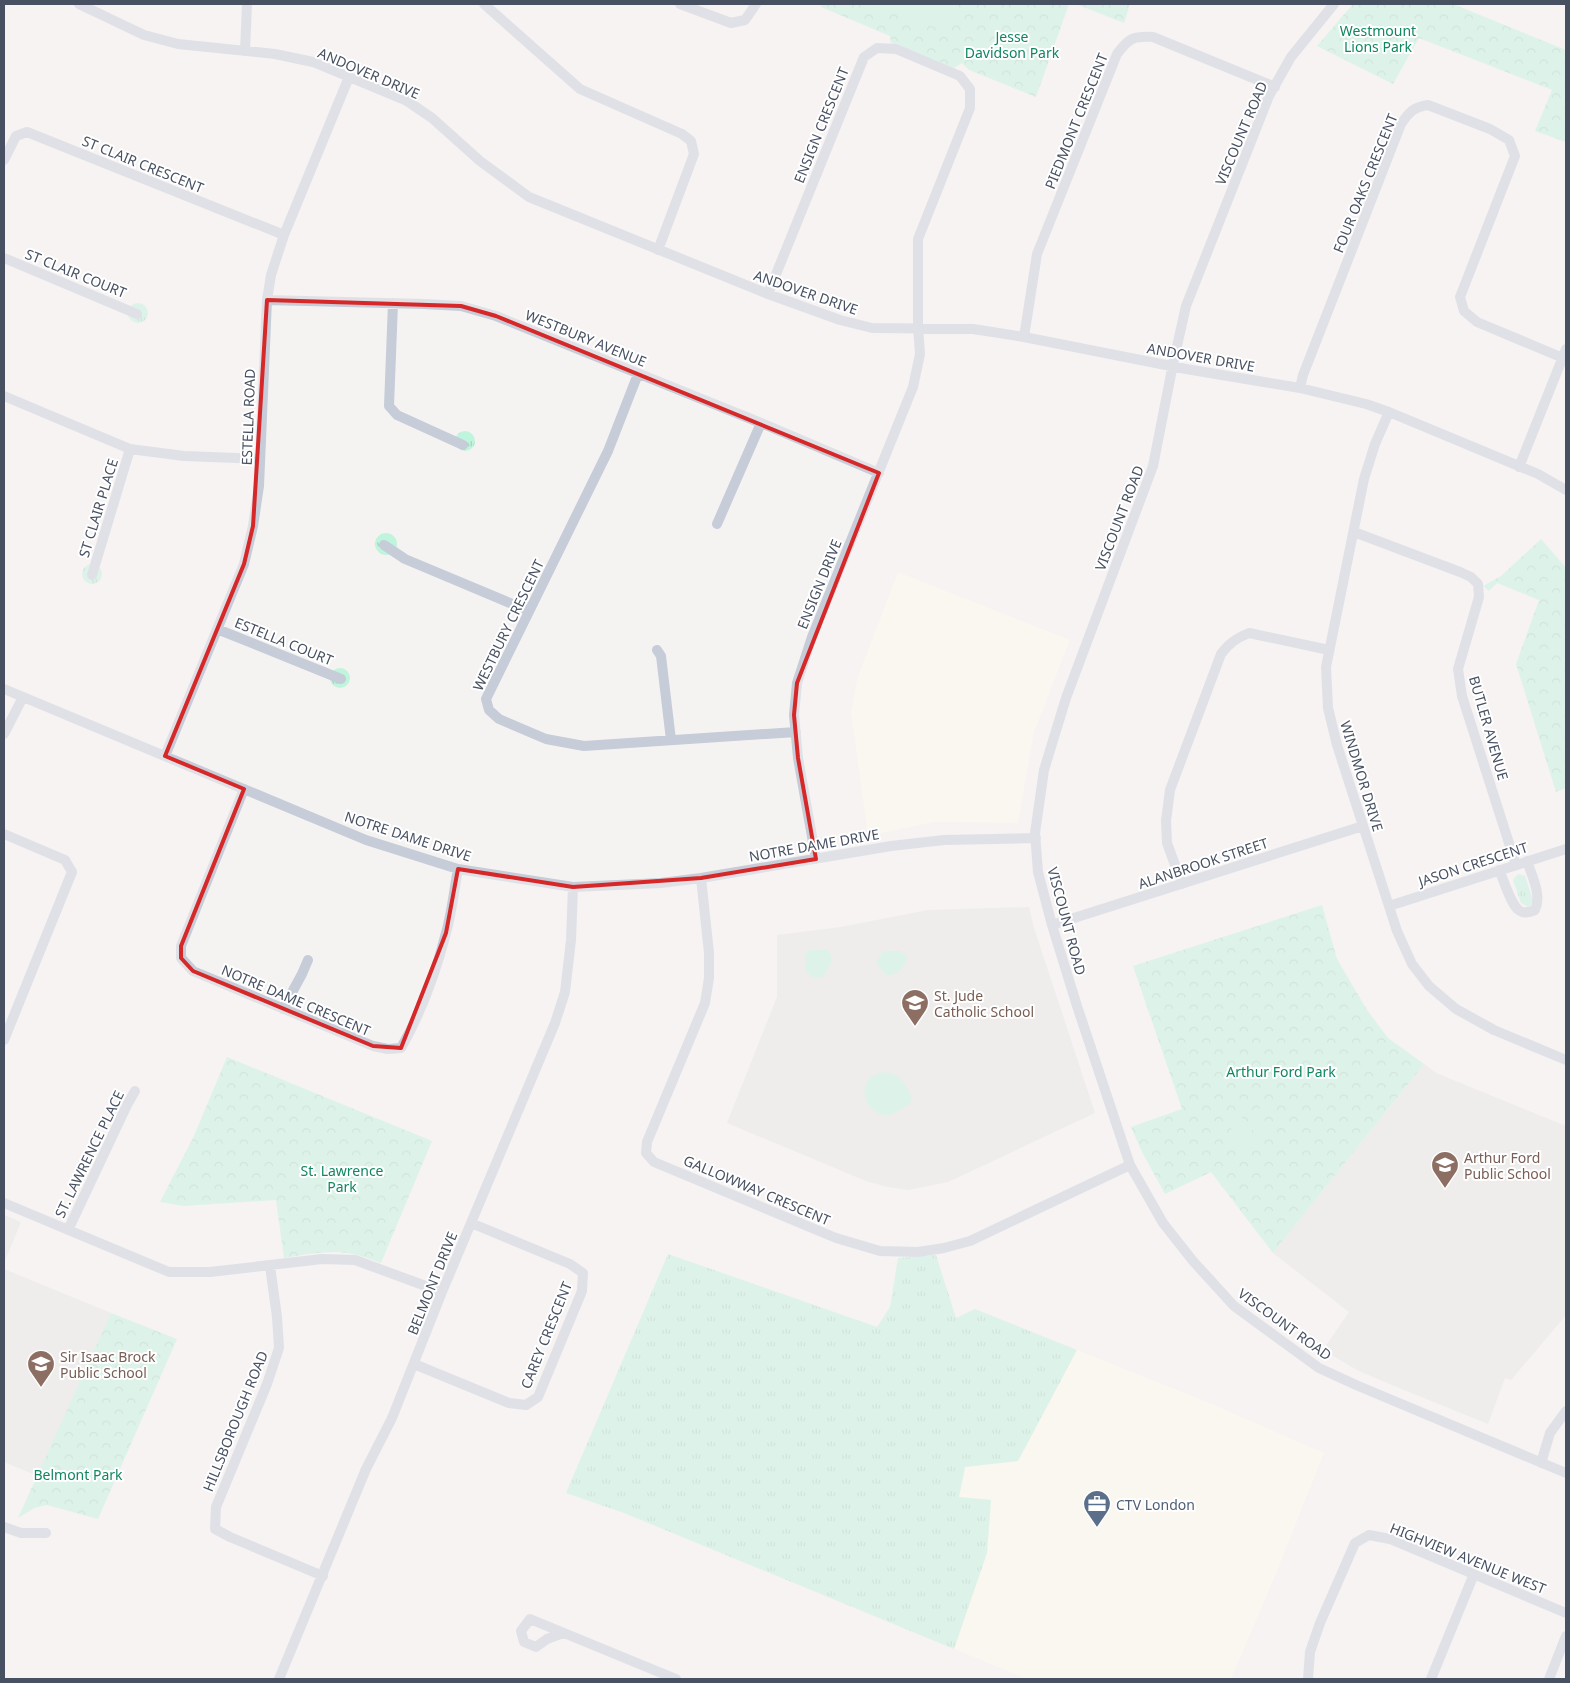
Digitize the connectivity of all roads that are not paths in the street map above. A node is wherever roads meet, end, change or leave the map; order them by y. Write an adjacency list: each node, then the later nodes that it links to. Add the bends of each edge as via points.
1 (79, 4): 7 (street, ANDOVER DRIVE, via 144,35 178,44)
2 (247, 4): 7 (street)
3 (484, 4): 12 (street, via 580,89 682,134 691,141 694,154)
4 (680, 4): 5 (street, via 731,23 745,20)
5 (756, 4)
6 (1334, 4): 9 (street, VISCOUNT ROAD, via 1291,57)
7 (245, 51): 8 (street, ANDOVER DRIVE, via 313,62)
8 (349, 77): 11 (street, ESTELLA ROAD); 12 (street, ANDOVER DRIVE, via 407,101 529,197)
9 (1274, 87): 19 (street, PIEDMONT CRESCENT, via 1153,37 1136,36 1125,43 1117,54 1037,254); 21 (street, VISCOUNT ROAD, via 1186,306)
10 (4, 160): 11 (street, ST CLAIR CRESCENT, via 16,136 27,132)
11 (284, 235): 15 (street, ESTELLA ROAD, via 271,274)
12 (658, 250): 14 (street, ANDOVER DRIVE)
13 (4, 258): 17 (street, ST CLAIR COURT)
14 (768, 294): 18 (street, ANDOVER DRIVE, via 872,328); 18 (street, ENSIGN CRESCENT, via 864,58 877,48 896,49 960,76 970,89 970,108 918,239)
15 (267, 300): 16 (street, WESTBURY AVENUE); 29 (street, ESTELLA ROAD)
16 (393, 303): 22 (street, WESTBURY AVENUE, via 461,306); 27 (street, via 389,406 397,415)
17 (138, 314)
18 (918, 327): 19 (street, ANDOVER DRIVE, via 973,329); 31 (street, ENSIGN DRIVE, via 920,354 913,387)
19 (1024, 337): 21 (street, ANDOVER DRIVE)
20 (1564, 354): 23 (street, FOUR OAKS CRESCENT, via 1477,322 1464,310 1460,297 1515,156 1508,140 1490,129 1428,105 1418,106 1409,111 1402,124); 30 (street)
21 (1172, 366): 23 (street, ANDOVER DRIVE); 51 (street, VISCOUNT ROAD, via 1153,466 1066,698 1044,770)
22 (638, 374): 26 (street, WESTBURY AVENUE); 37 (street, WESTBURY CRESCENT, via 608,451)
23 (1300, 388): 25 (street, ANDOVER DRIVE)
24 (4, 396): 28 (street)
25 (1389, 412): 30 (street, ANDOVER DRIVE); 34 (street, WINDMOR DRIVE, via 1364,479)
26 (761, 423): 31 (street, WESTBURY AVENUE); 33 (street)
27 (463, 445)
28 (130, 449): 29 (street, via 184,456); 36 (street, ST CLAIR PLACE)
29 (260, 459): 38 (street, ESTELLA ROAD, via 253,526 244,564)
30 (1520, 467): 32 (street, ANDOVER DRIVE)
31 (879, 473): 44 (street, ENSIGN DRIVE, via 812,637 797,683)
32 (1566, 490)
33 (717, 524)
34 (1354, 532): 40 (street, WINDMOR DRIVE); 55 (street, BUTLER AVENUE, via 1460,572 1478,584 1479,597 1458,670 1462,696)
35 (384, 545): 37 (street, via 405,558)
36 (92, 575)
37 (529, 611): 46 (street, WESTBURY CRESCENT, via 486,699 489,710 499,719 546,739 584,746)
38 (218, 629): 41 (street, ESTELLA COURT); 47 (street, ESTELLA ROAD)
39 (657, 650): 46 (street, via 661,656)
40 (1329, 650): 49 (street, WINDMOR DRIVE, via 1326,667 1328,708); 59 (street, via 1250,633 1228,645 1221,654 1170,790 1167,843)
41 (341, 679)
42 (4, 689): 43 (street, NOTRE DAME DRIVE)
43 (23, 697): 45 (street); 47 (street, NOTRE DAME DRIVE)
44 (796, 732): 46 (street, WESTBURY CRESCENT); 53 (street, ENSIGN DRIVE)
45 (4, 734)
46 (671, 740)
47 (165, 756): 48 (street, NOTRE DAME DRIVE)
48 (244, 789): 56 (street, NOTRE DAME DRIVE, via 366,840); 64 (street, NOTRE DAME CRESCENT, via 181,946 181,958 192,971)
49 (1363, 826): 59 (street, ALANBROOK STREET); 61 (street, WINDMOR DRIVE)
50 (4, 834): 65 (street, via 66,860 72,872)
51 (1036, 838): 53 (street, NOTRE DAME DRIVE, via 944,840); 62 (street, VISCOUNT ROAD, via 1038,872)
52 (1566, 849): 54 (street, JASON CRESCENT)
53 (816, 859): 58 (street, NOTRE DAME DRIVE)
54 (1527, 861): 55 (street, JASON CRESCENT); 57 (street, via 1538,896 1536,910 1528,913 1520,912 1514,905)
55 (1516, 865): 57 (street, JASON CRESCENT)
56 (458, 869): 60 (street, NOTRE DAME DRIVE); 64 (street, NOTRE DAME CRESCENT, via 446,933 435,968 401,1048 373,1046)
57 (1500, 870): 61 (street, JASON CRESCENT)
58 (701, 878): 60 (street, NOTRE DAME DRIVE); 68 (street, GALLOWWAY CRESCENT, via 710,978 705,1003 647,1142 646,1153 654,1162 836,1238 880,1251 918,1252 970,1241)
59 (1182, 884): 62 (street, ALANBROOK STREET)
60 (573, 887): 70 (street, BELMONT DRIVE, via 571,940 564,992 555,1024)
61 (1389, 906): 66 (street, WINDMOR DRIVE, via 1412,964 1429,986 1456,1009 1494,1030)
62 (1052, 926): 68 (street, VISCOUNT ROAD)
63 (308, 960): 64 (street)
64 (283, 1009)
65 (4, 1040)
66 (1566, 1060)
67 (135, 1091): 71 (street, ST. LAWRENCE PLACE)
68 (1130, 1165): 76 (street, VISCOUNT ROAD, via 1163,1224 1193,1262 1234,1306 1272,1334 1320,1368)
69 (4, 1203): 71 (street)
70 (471, 1224): 73 (street, BELMONT DRIVE); 74 (street, CAREY CRESCENT, via 570,1264 583,1273 582,1291 538,1397 526,1405 509,1403)
71 (68, 1230): 72 (street, via 169,1272)
72 (270, 1266): 73 (street, via 355,1260); 81 (street, HILLSBOROUGH ROAD, via 279,1348 268,1384 216,1507 215,1529)
73 (442, 1292): 74 (street, BELMONT DRIVE)
74 (414, 1364): 81 (street, BELMONT DRIVE)
75 (1566, 1411): 76 (street, via 1550,1433)
76 (1541, 1463): 77 (street, VISCOUNT ROAD)
77 (1566, 1473)
78 (4, 1527): 79 (street, via 21,1533)
79 (46, 1533)
80 (1474, 1574): 82 (street, HIGHVIEW AVENUE WEST); 87 (street, HIGHVIEW AVENUE WEST, via 1390,1539 1370,1535 1355,1543 1320,1622 1310,1652); 88 (street)
81 (322, 1576): 85 (street, BELMONT DRIVE)
82 (1566, 1613)
83 (563, 1634): 86 (street)
84 (1566, 1636): 89 (street)
85 (279, 1679)
86 (676, 1679)
87 (1308, 1679)
88 (1431, 1679)
89 (1549, 1679)

